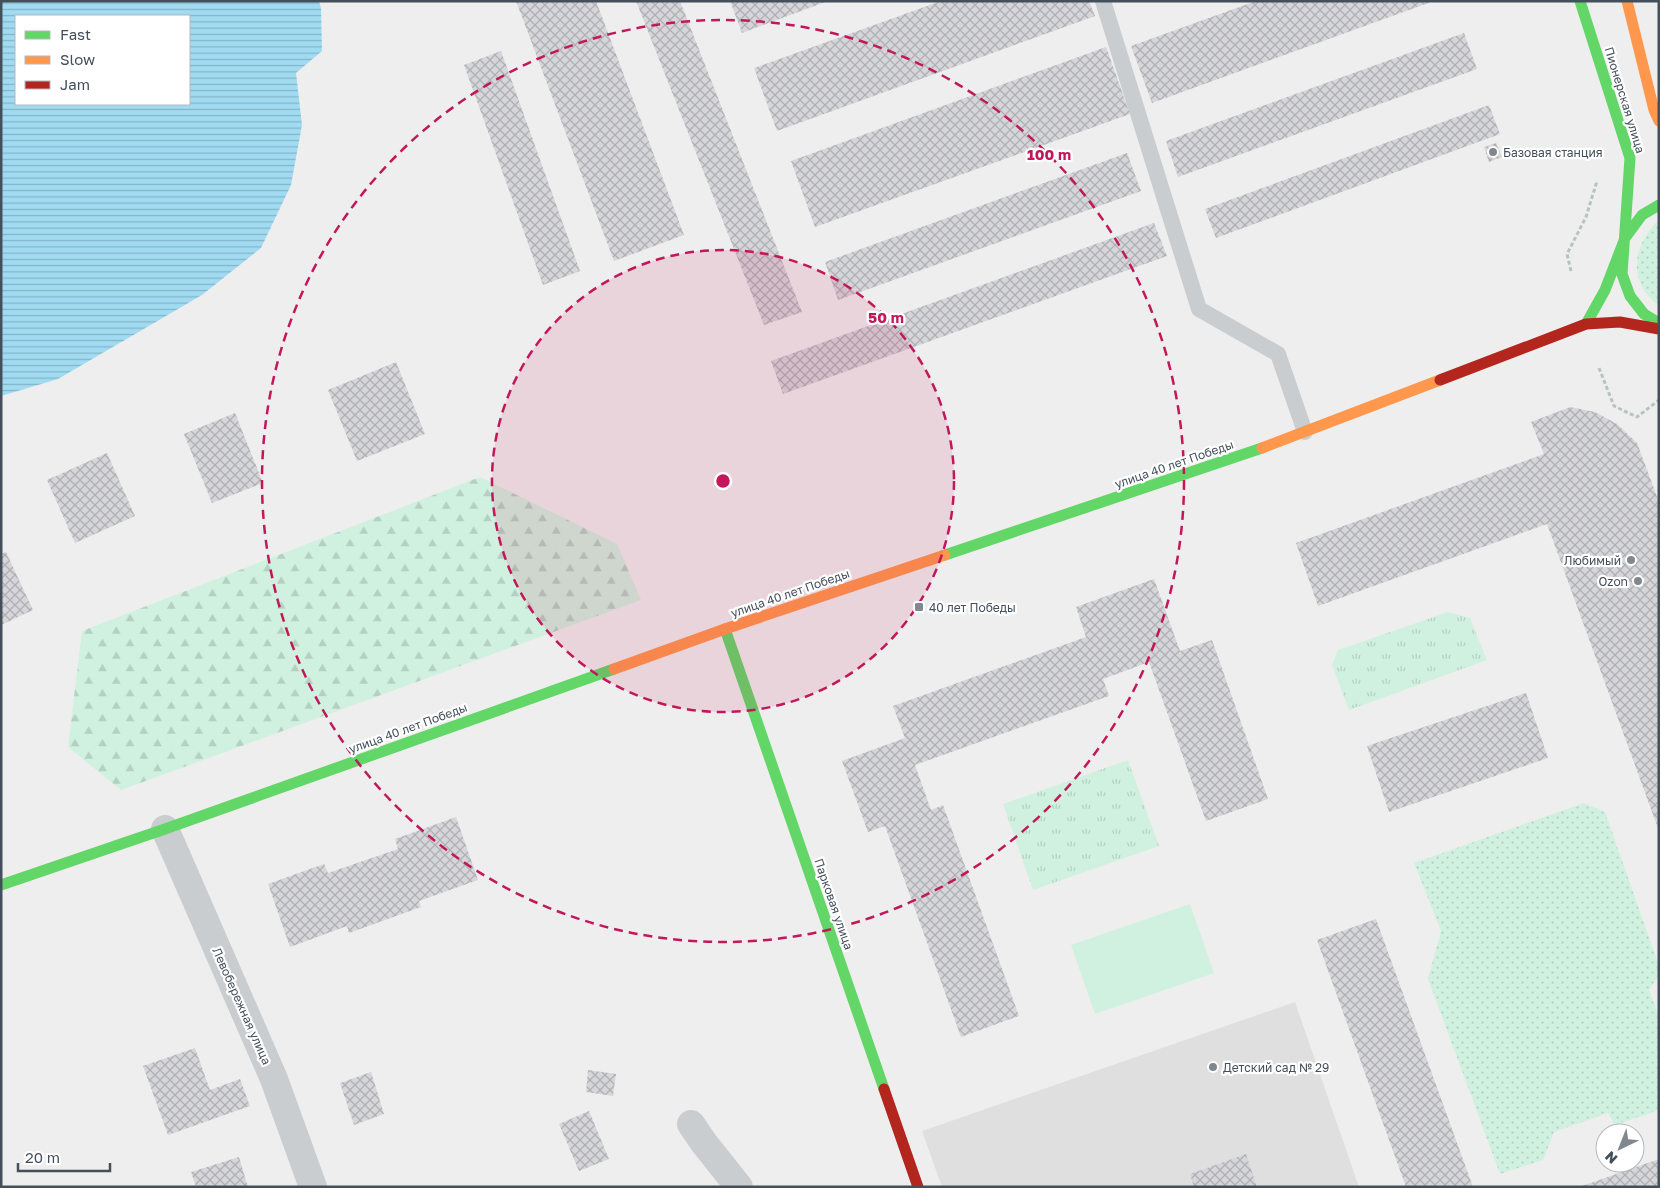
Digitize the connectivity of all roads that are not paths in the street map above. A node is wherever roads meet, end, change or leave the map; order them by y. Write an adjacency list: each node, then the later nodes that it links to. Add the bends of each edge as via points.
1 (1103, 1): 10 (lane, via 1199,309 1278,354)
2 (1580, 1): 6 (main road, Пионерская улица, via 1630,158)
3 (1627, 1): 4 (main road, Пионерская улица)
4 (1659, 121)
5 (1659, 205): 6 (main road, via 1642,215)
6 (1625, 238): 7 (main road, Пионерская улица, via 1622,274 1630,296 1644,314); 8 (main road, via 1605,290)
7 (1659, 323)
8 (1586, 324): 9 (main road, улица 40 лет Победы, via 1620,322); 10 (main road, улица 40 лет Победы)
9 (1659, 329)
10 (1305, 432): 11 (main road, улица 40 лет Победы)
11 (725, 629): 12 (main road, улица 40 лет Победы); 17 (main road, Парковая улица)
12 (165, 829): 13 (main road, улица 40 лет Победы); 15 (street, Левобережная улица, via 274,1079)
13 (1, 885)
14 (691, 1124): 16 (street)
15 (313, 1187)
16 (739, 1187)
17 (918, 1187)

